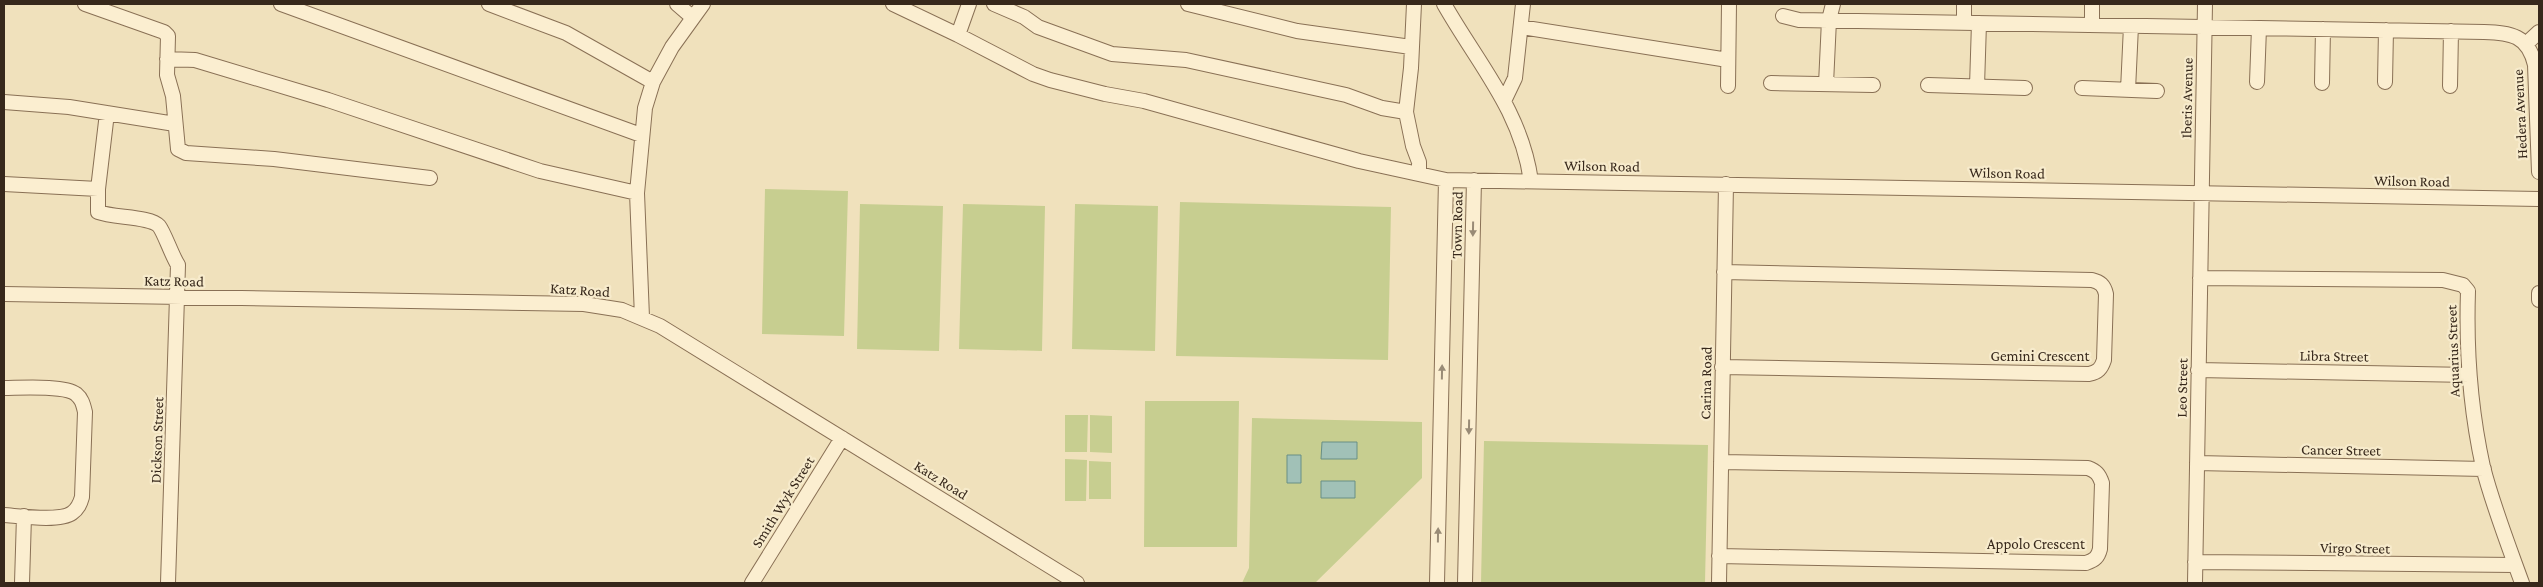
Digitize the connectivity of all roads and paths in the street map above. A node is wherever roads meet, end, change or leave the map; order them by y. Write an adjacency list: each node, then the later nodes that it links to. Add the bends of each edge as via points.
1 (85, 4): 35 (street, via 164,32 168,36)
2 (281, 4): 57 (street)
3 (488, 4): 37 (street, via 566,33)
4 (677, 4): 19 (street)
5 (703, 4): 19 (street)
6 (893, 4): 32 (street)
7 (969, 4): 32 (street)
8 (994, 4): 54 (street, via 1038,27 1112,54 1186,60 1346,95 1382,108)
9 (1188, 4): 34 (street, via 1297,31)
10 (1414, 4): 34 (street)
11 (1444, 4): 52 (street)
12 (1523, 4): 25 (street)
13 (1729, 4): 36 (street)
14 (1833, 4): 20 (street)
15 (1964, 4): 21 (street)
16 (2092, 4): 23 (street)
17 (2205, 4): 26 (street, Iberis Avenue)
18 (1783, 16): 20 (street, via 1799,20)
19 (692, 17): 37 (street)
20 (1829, 20): 21 (street); 42 (street)
21 (1964, 22): 22 (street)
22 (1979, 23): 23 (street); 46 (street)
23 (2092, 25): 24 (street)
24 (2131, 26): 26 (street); 50 (street)
25 (1521, 27): 36 (street); 52 (street, via 1515,78)
26 (2204, 27): 27 (street); 68 (street, Iberis Avenue)
27 (2258, 28): 28 (street); 38 (street)
28 (2322, 29): 29 (street); 41 (street)
29 (2386, 30): 30 (street); 39 (street)
30 (2451, 31): 33 (street, via 2510,34); 47 (street)
31 (2539, 32): 33 (street)
32 (958, 35): 59 (street, via 1032,74 1050,80 1144,101 1314,149)
33 (2526, 44): 58 (street, Hedera Avenue, via 2535,65)
34 (1411, 47): 54 (street)
35 (167, 59): 56 (street); 67 (street, via 196,60 540,171)
36 (1728, 60): 44 (street)
37 (653, 82): 57 (street)
38 (2257, 82)
39 (2385, 82)
40 (1771, 83): 42 (street)
41 (2322, 83)
42 (1826, 84): 45 (street)
43 (1928, 85): 46 (street)
44 (1728, 86)
45 (1873, 86)
46 (1977, 86): 48 (street)
47 (2450, 86)
48 (2025, 88)
49 (2082, 88): 50 (street)
50 (2128, 90): 51 (street)
51 (2157, 92)
52 (1504, 101): 63 (street, via 1527,153)
53 (4, 102): 55 (street)
54 (1406, 112): 59 (street)
55 (107, 113): 56 (street); 66 (street)
56 (175, 124): 60 (street, via 178,149 186,153 284,160)
57 (641, 136): 67 (street)
58 (2539, 172)
59 (1419, 173): 61 (street)
60 (430, 178)
61 (1446, 180): 62 (street, Town Road); 94 (street, Town Road, one-way to 61)
62 (1474, 180): 63 (street, Wilson Road); 95 (street, Town Road, one-way to 95)
63 (1531, 181): 65 (street, Wilson Road)
64 (4, 184): 66 (street)
65 (1726, 184): 68 (street, Wilson Road); 70 (street, Carina Road)
66 (98, 188): 74 (street, Dickson Street, via 98,212 149,220 159,226 178,265)
67 (636, 193): 76 (street)
68 (2202, 193): 69 (street, Wilson Road); 71 (street, Leo Street)
69 (2539, 199)
70 (1724, 272): 77 (street, Carina Road); 77 (street, Gemini Crescent, via 2092,280 2099,282 2106,294 2104,360 2102,367 2089,374)
71 (2200, 278): 78 (street, Leo Street); 79 (street, Aquarius Street, via 2457,281 2468,291)
72 (2539, 293): 75 (street)
73 (4, 294): 74 (street, Katz Road)
74 (178, 297): 76 (street, Katz Road, via 584,304); 91 (street, Dickson Street)
75 (2539, 300)
76 (642, 317): 81 (street, Katz Road)
77 (1722, 367): 82 (street, Carina Road)
78 (2198, 370): 79 (street, Libra Street); 83 (street, Leo Street)
79 (2468, 375): 84 (street, Aquarius Street)
80 (4, 388): 86 (street, via 74,393 82,401 84,412 79,507 71,515 60,517)
81 (842, 438): 92 (street, Smith Wyk Street); 93 (street, Katz Road)
82 (1721, 462): 87 (street, Carina Road); 87 (street, Appolo Crescent, via 2088,468 2095,470 2102,483 2100,549 2093,561)
83 (2197, 463): 84 (street, Cancer Street); 88 (street, Leo Street)
84 (2484, 469): 89 (street, Aquarius Street)
85 (4, 515): 86 (street)
86 (24, 516): 90 (street)
87 (1720, 556): 96 (street, Carina Road)
88 (2195, 562): 89 (street, Virgo Street); 97 (street, Leo Street)
89 (2515, 566): 98 (street, Aquarius Street)
90 (22, 583)
91 (168, 583)
92 (752, 583)
93 (1076, 583)
94 (1437, 583)
95 (1466, 583)
96 (1719, 583)
97 (2194, 583)
98 (2522, 583)

